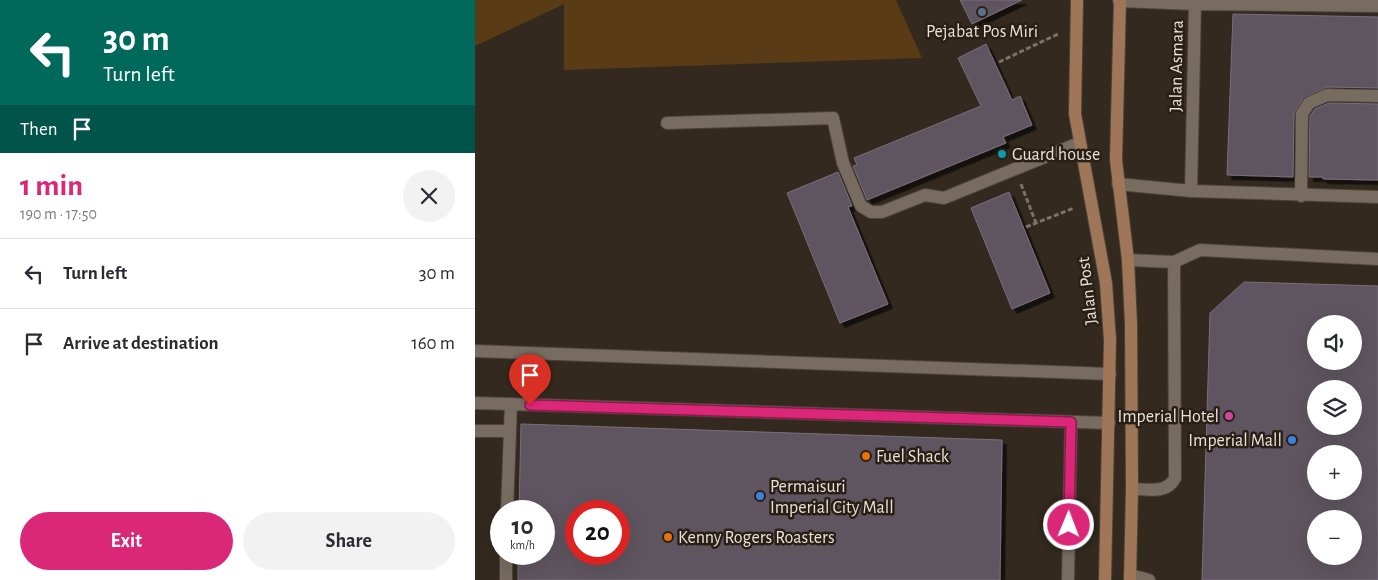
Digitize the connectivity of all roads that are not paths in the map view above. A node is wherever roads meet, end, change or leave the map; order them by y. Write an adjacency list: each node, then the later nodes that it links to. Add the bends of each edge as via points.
1 (1077, 0): 7 (street, Jalan Post, via 1075,114)
2 (1119, 0): 3 (lane); 8 (street)
3 (1195, 4): 4 (lane, Jalan Asmara); 9 (lane, Jalan Asmara)
4 (1378, 6)
5 (1378, 96): 10 (lane, via 1327,95 1309,103 1302,114)
6 (667, 123): 7 (lane, via 833,118 843,162 861,206 871,212 882,212 925,195 944,198)
7 (1079, 143): 16 (street, Jalan Post, via 1106,283)
8 (1118, 184): 9 (lane); 13 (street)
9 (1191, 191): 10 (lane)
10 (1301, 196): 11 (lane)
11 (1378, 197)
12 (1378, 259): 14 (lane, via 1200,250)
13 (1129, 260): 14 (lane); 23 (street)
14 (1174, 262): 23 (lane, via 1175,478 1172,485 1164,489)
15 (475, 351): 16 (lane)
16 (1110, 374): 20 (street, Jalan Post)
17 (475, 403): 18 (lane)
18 (511, 404): 19 (lane); 22 (lane)
19 (1071, 422): 20 (lane); 28 (lane)
20 (1109, 423): 29 (street, Jalan Post)
21 (475, 430): 22 (lane)
22 (509, 431): 24 (lane)
23 (1132, 489): 26 (street)
24 (507, 500)
25 (506, 565): 27 (lane)
26 (1130, 578): 30 (lane)
27 (505, 580)
28 (1068, 580)
29 (1105, 580)
30 (1149, 580)

